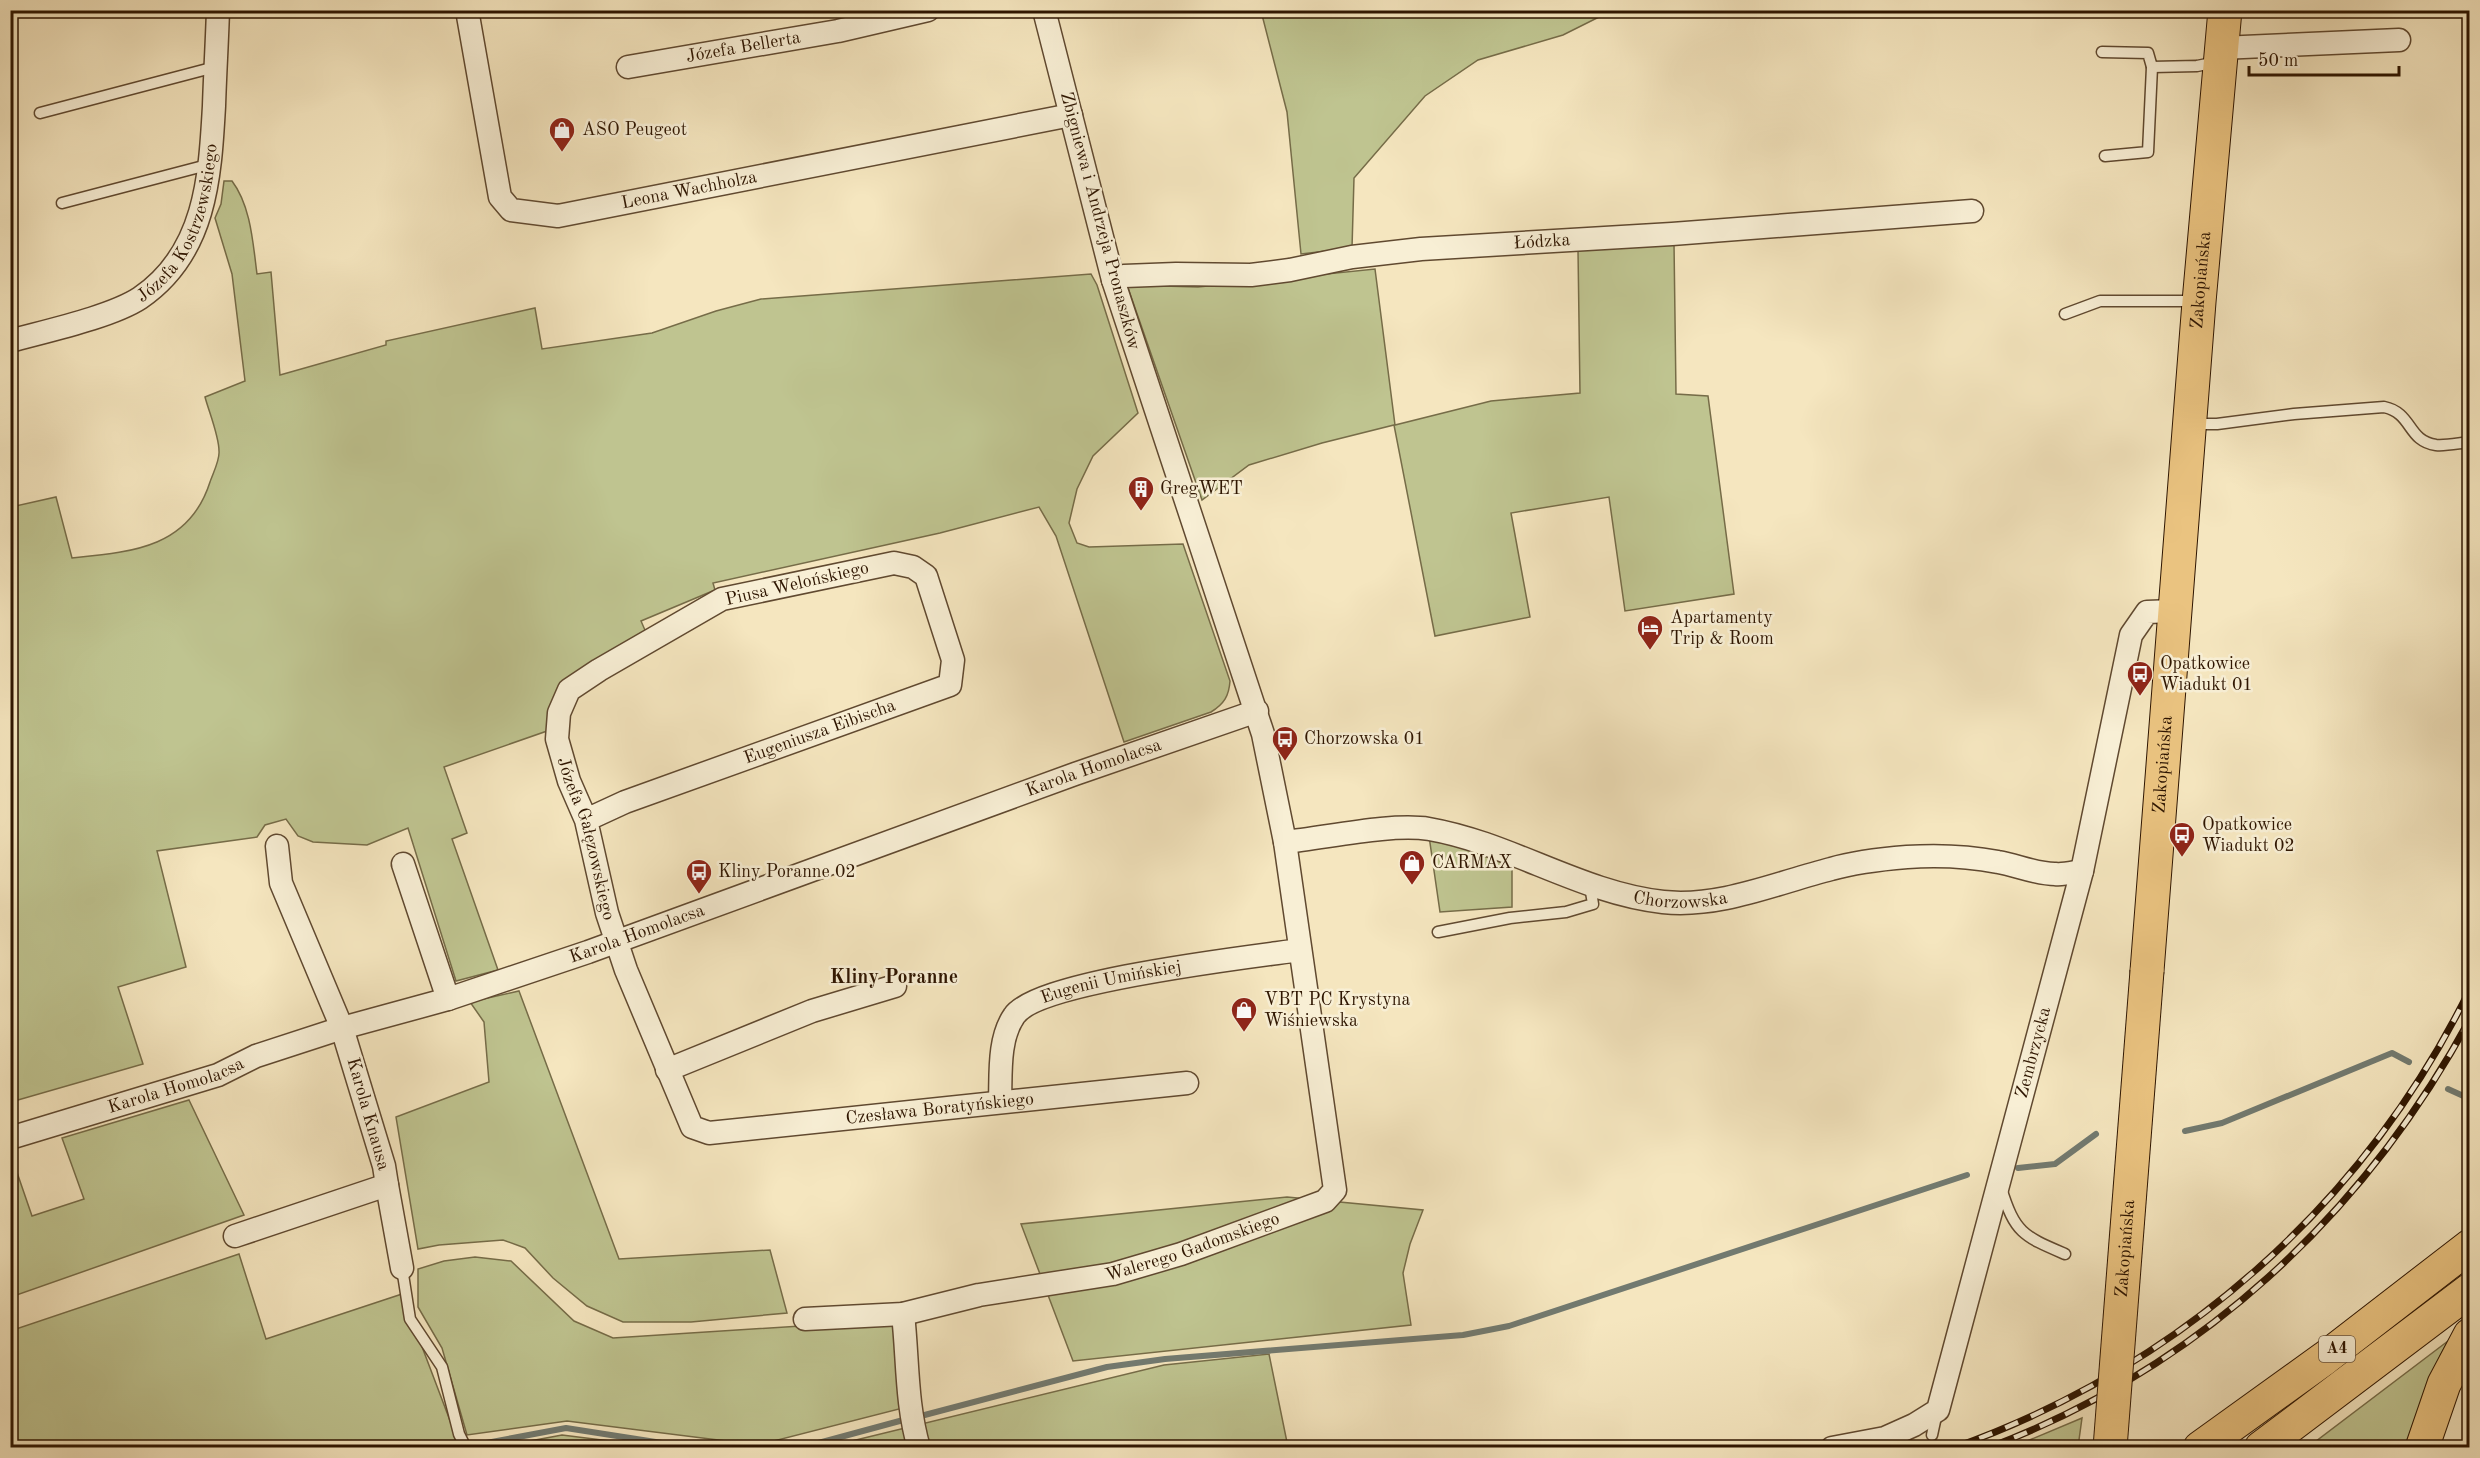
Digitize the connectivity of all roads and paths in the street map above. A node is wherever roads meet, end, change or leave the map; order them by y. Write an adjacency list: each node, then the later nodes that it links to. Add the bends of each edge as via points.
1 (218, 10): 9 (street, Józefa Kostrzewskiego)
2 (467, 10): 13 (street, Leona Wachholza, via 500,197 511,210 558,216)
3 (928, 10): 10 (street, Józefa Bellerta, via 838,31)
4 (1044, 10): 13 (street, Zbigniewa i Andrzeja Pronaszków)
5 (2225, 10): 8 (main road, Zakopiańska)
6 (2399, 40): 8 (street)
7 (2102, 52): 11 (lane, via 2148,52)
8 (2221, 55): 11 (lane, via 2197,66); 19 (main road, Zakopiańska)
9 (215, 67): 12 (lane); 15 (street, Józefa Kostrzewskiego)
10 (628, 67)
11 (2152, 67): 14 (lane, via 2148,152)
12 (40, 113)
13 (1071, 115): 18 (street, Zbigniewa i Andrzeja Pronaszków)
14 (2106, 156)
15 (211, 164): 16 (lane); 21 (street, Józefa Kostrzewskiego, via 201,213 183,252 162,280 139,298 113,310)
16 (62, 203)
17 (1972, 211): 18 (street, Łódzka, via 1684,234 1421,249 1251,275 1176,274)
18 (1113, 280): 26 (street, Zbigniewa i Andrzeja Pronaszków)
19 (2199, 302): 20 (lane, via 2100,302); 22 (main road, Zakopiańska)
20 (2065, 314)
21 (10, 341)
22 (2189, 424): 23 (lane, via 2384,407 2403,415 2416,437 2426,442); 25 (main road, Zakopiańska)
23 (2469, 442)
24 (926, 576): 27 (street, Piusa Welońskiego, via 913,567 894,563 722,599 569,690); 28 (street, Eugeniusza Eibischa, via 953,660 950,685 625,802)
25 (2174, 611): 32 (street, Zembrzycka, via 2147,612 2131,635); 60 (main road, Zakopiańska, bridge)
26 (1257, 711): 29 (street, Zbigniewa i Andrzeja Pronaszków); 35 (street, Karola Homolacsa)
27 (560, 713): 28 (street, Józefa Gałęzowskiego, via 557,740)
28 (586, 820): 35 (street, Józefa Gałęzowskiego)
29 (1285, 842): 33 (street, Chorzowska, via 1427,829 1517,855); 36 (street, Zbigniewa i Andrzeja Pronaszków)
30 (277, 846): 39 (street, Karola Knausa, via 281,883)
31 (403, 864): 38 (street)
32 (2082, 871): 33 (street, Chorzowska, via 2055,874 1950,855 1833,868 1741,895 1685,903 1636,899); 45 (street, Zembrzycka)
33 (1590, 886): 34 (lane, via 1593,904 1566,912)
34 (1438, 932)
35 (616, 942): 38 (street, Karola Homolacsa); 40 (street, Józefa Gałęzowskiego)
36 (1300, 950): 42 (street, Eugenii Umińskiej, via 1119,978 1032,1002 1014,1014 1006,1031); 52 (street, Walerego Gadomskiego, via 1335,1190 1325,1201 1181,1254 1113,1274 979,1295)
37 (895, 986): 40 (street, via 812,1011)
38 (448, 999): 39 (street, Karola Homolacsa)
39 (342, 1028): 44 (street, Karola Homolacsa, via 256,1056 219,1075); 46 (street, Karola Knausa)
40 (667, 1070): 43 (street, Józefa Gałęzowskiego)
41 (1187, 1083): 42 (street, Czesława Boratyńskiego)
42 (1000, 1101): 43 (street, Czesława Boratyńskiego, via 709,1133)
43 (692, 1127)
44 (10, 1138)
45 (1999, 1182): 49 (lane, via 2009,1215 2019,1230 2031,1240); 55 (street, Zembrzycka)
46 (387, 1185): 47 (street, Karola Knausa); 50 (street)
47 (235, 1236)
48 (2469, 1246): 61 (main road, A4, via 2316,1365)
49 (2065, 1254)
50 (402, 1268): 58 (lane, via 410,1318 442,1367)
51 (2469, 1290): 62 (main road, A4)
52 (903, 1314): 53 (street, Walerego Gadomskiego); 57 (street, via 909,1404)
53 (805, 1319)
54 (2469, 1335): 63 (main road, via 2444,1384)
55 (1938, 1410): 56 (lane); 59 (street, via 1886,1438)
56 (1932, 1435)
57 (916, 1439)
58 (465, 1446)
59 (1832, 1448)
60 (2110, 1448)
61 (2200, 1448)
62 (2261, 1448)
63 (2422, 1448)

